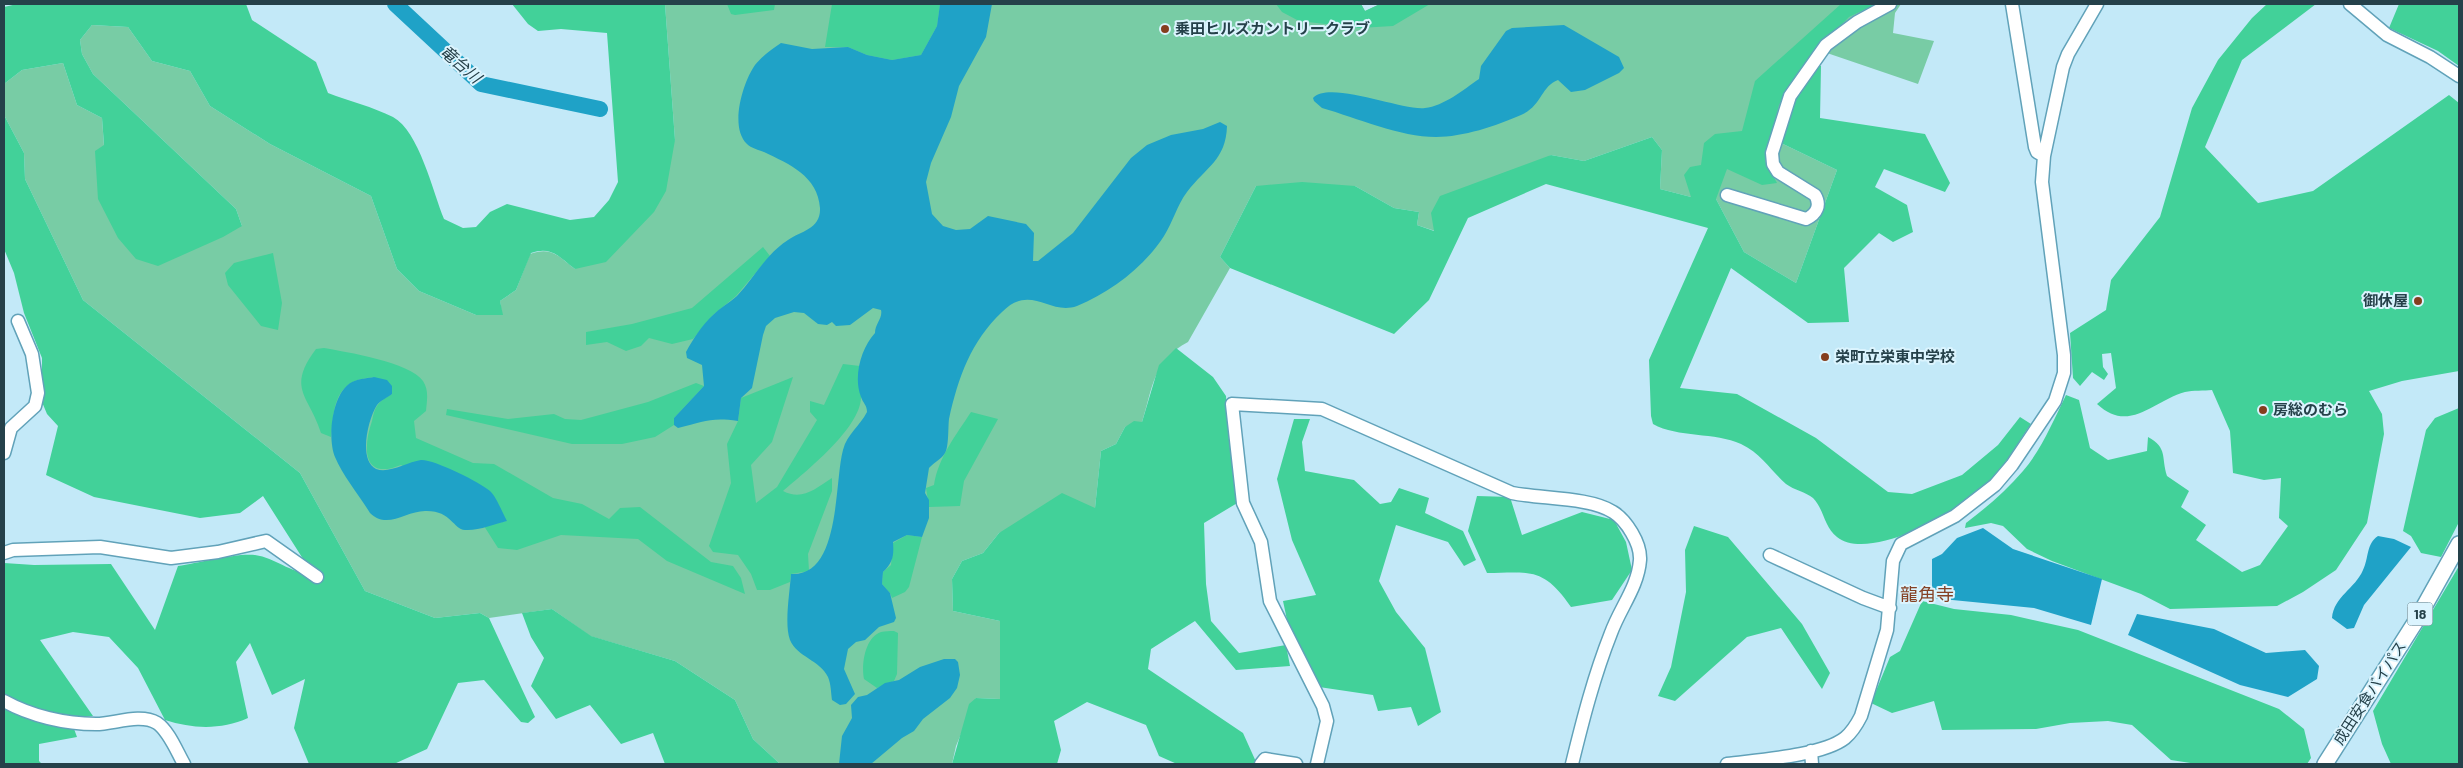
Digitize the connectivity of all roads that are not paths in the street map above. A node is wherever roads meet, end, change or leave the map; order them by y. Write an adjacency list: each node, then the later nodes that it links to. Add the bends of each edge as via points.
1 (1890, 4): 7 (street, via 1857,22 1826,45 1790,96 1772,153 1773,164 1778,172 1815,195 1819,201 1818,208 1812,216 1806,219)
2 (2012, 4): 6 (street, via 2035,147)
3 (2097, 4): 6 (street, via 2063,68)
4 (2350, 4): 5 (street, via 2386,35)
5 (2459, 76)
6 (2044, 156): 14 (street, via 2043,194 2064,355 2064,373 2055,401 1995,485 1955,516 1901,544 1893,561)
7 (1727, 195)
8 (18, 321): 9 (street, via 32,354 38,393 35,406 12,428)
9 (4, 453)
10 (2459, 544): 23 (main road, 成田安食バイパス / 18, via 2416,621)
11 (4, 553): 13 (street, via 100,547 171,558 266,541)
12 (1770, 555): 14 (street)
13 (317, 577)
14 (1890, 608): 16 (street, via 1887,630 1861,716 1844,739)
15 (4, 701): 17 (street, via 29,713 72,722 97,724 145,719 157,723)
16 (1811, 758): 22 (street)
17 (184, 764)
18 (1261, 764): 19 (street, via 1265,759)
19 (1296, 764)
20 (1318, 764): 21 (street, via 1327,721 1323,706 1270,600 1261,542 1243,503 1232,404 1322,409 1512,493 1604,508 1625,522 1640,558 1635,584 1611,632 1593,680)
21 (1572, 764)
22 (1727, 764)
23 (2325, 764)

